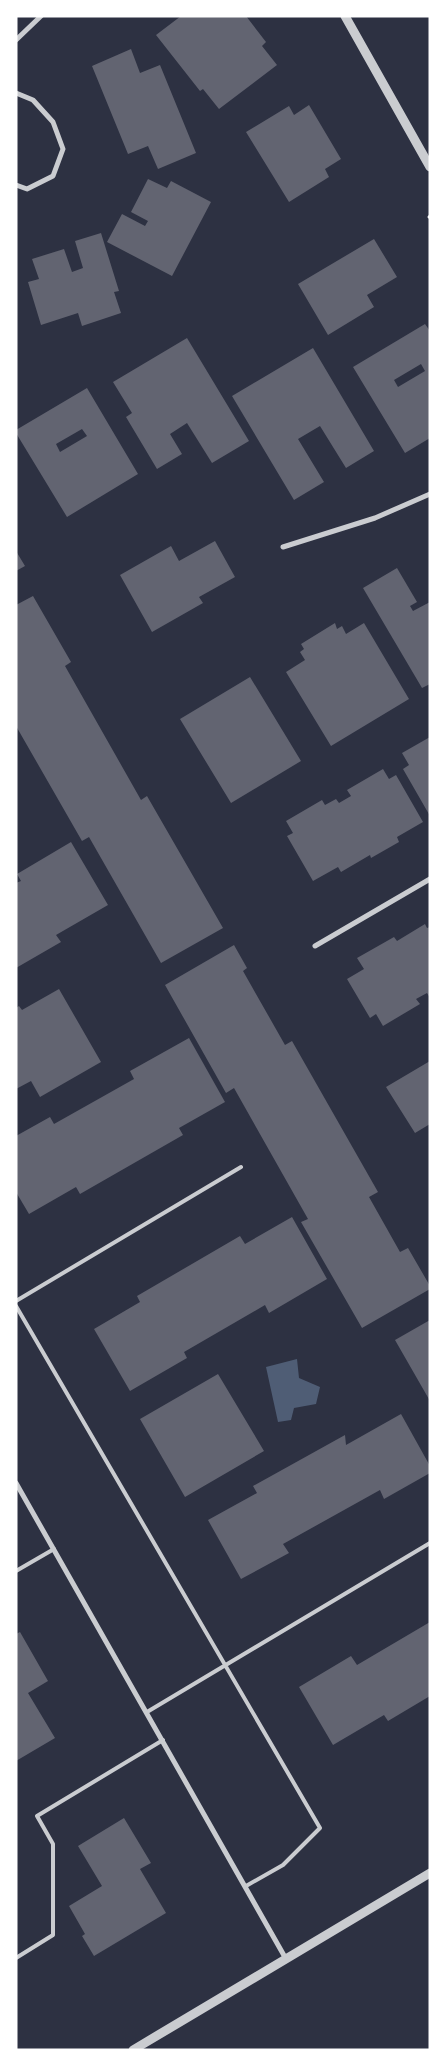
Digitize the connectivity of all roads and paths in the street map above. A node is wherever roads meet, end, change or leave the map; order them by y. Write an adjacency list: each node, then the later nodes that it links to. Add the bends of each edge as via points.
1 (41, 16): 3 (street)
2 (345, 16): 5 (street)
3 (16, 40)
4 (16, 93): 6 (street, via 33,100 53,122 62,149 53,176 27,189)
5 (430, 167)
6 (16, 185)
7 (430, 494): 8 (street, via 376,518)
8 (283, 547)
9 (430, 879): 10 (street)
10 (315, 946)
11 (241, 1167): 12 (lane)
12 (16, 1301)
13 (16, 1306): 19 (lane)
14 (16, 1483): 15 (street)
15 (18, 1492): 17 (street)
16 (430, 1543): 19 (lane)
17 (54, 1549): 18 (lane); 20 (street)
18 (16, 1572)
19 (224, 1665): 20 (lane); 23 (lane, via 320,1828 282,1865)
20 (147, 1712): 21 (street)
21 (163, 1740): 23 (street); 24 (lane, via 37,1816 53,1844 54,1935)
22 (430, 1873): 25 (street)
23 (246, 1886): 25 (street)
24 (16, 1958)
25 (287, 1959): 26 (street)
26 (133, 2050)

